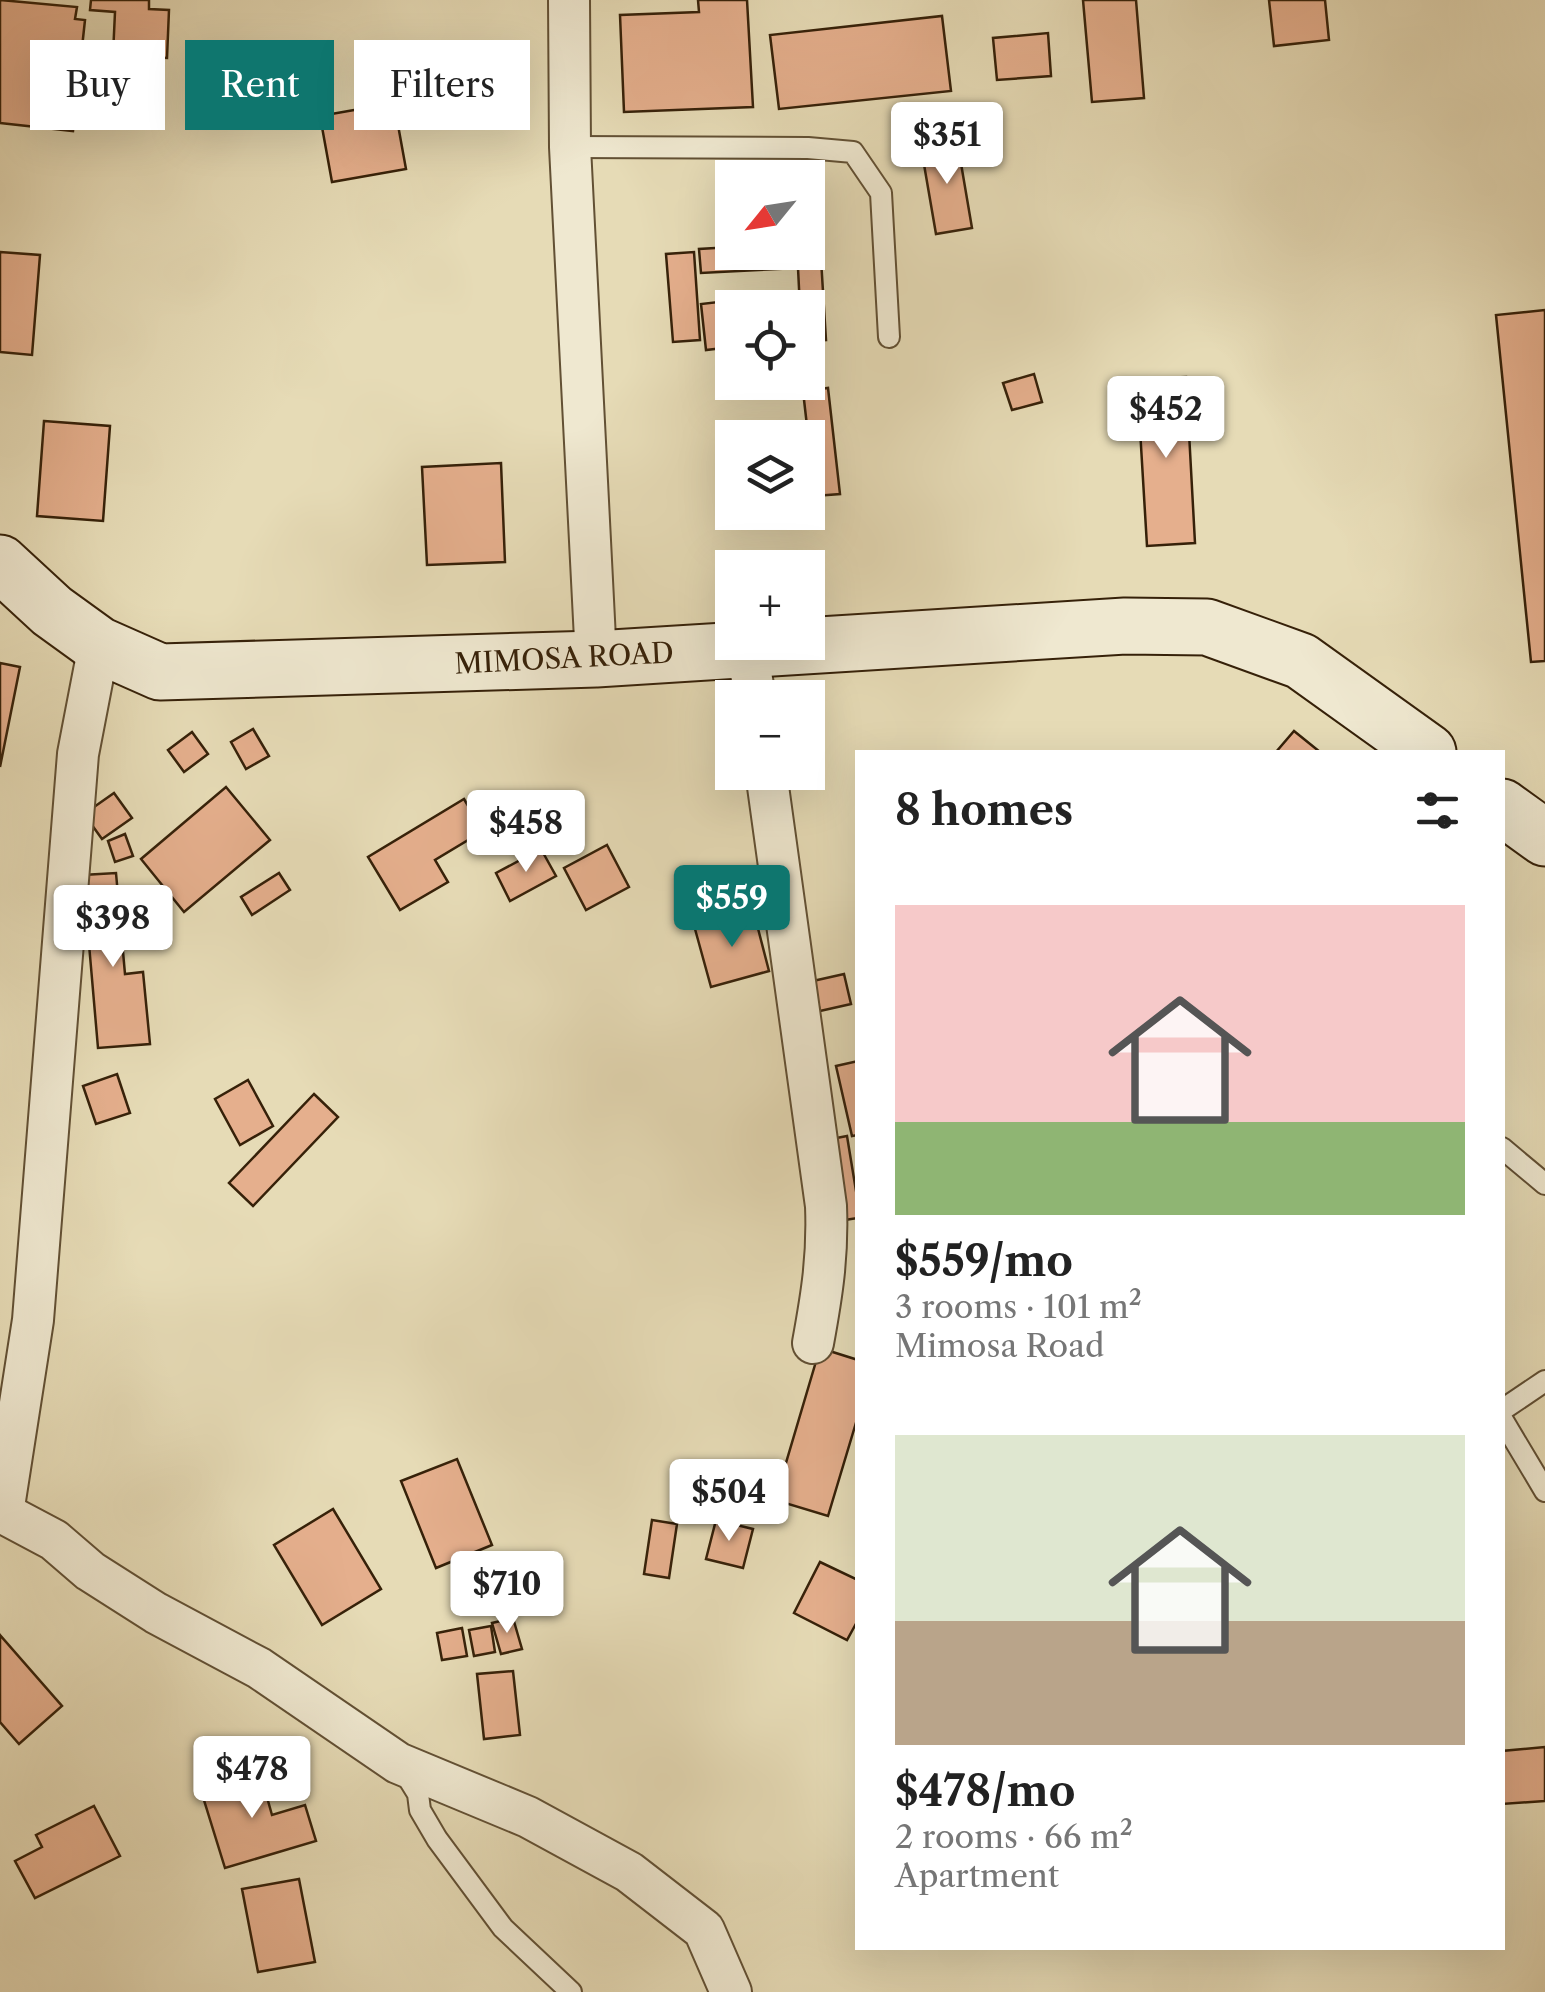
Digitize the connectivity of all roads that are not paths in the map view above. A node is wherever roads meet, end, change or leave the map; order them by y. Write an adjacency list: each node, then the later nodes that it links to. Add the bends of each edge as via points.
1 (570, 0): 2 (street)
2 (570, 147): 3 (lane, via 853,152 881,193); 6 (street)
3 (889, 337)
4 (0, 563): 5 (street, MIMOSA ROAD)
5 (99, 645): 6 (street, MIMOSA ROAD, via 160,672); 19 (street, via 78,754 33,1320)
6 (596, 659): 7 (street, MIMOSA ROAD)
7 (751, 673): 8 (street, MIMOSA ROAD, via 1125,626 1207,627 1301,661)
8 (1419, 750)
9 (768, 790): 14 (street, via 826,1206 826,1274)
10 (1505, 809): 11 (street)
11 (1545, 838)
12 (1505, 1151): 13 (lane)
13 (1545, 1184)
14 (813, 1343)
15 (1545, 1381): 16 (lane)
16 (1505, 1408)
17 (1505, 1424): 18 (lane)
18 (1545, 1491)
19 (2, 1511): 20 (street)
20 (398, 1763): 21 (lane, via 437,1839 503,1928); 22 (street, via 528,1817 630,1872 704,1930)
21 (571, 1992)
22 (732, 1992)

